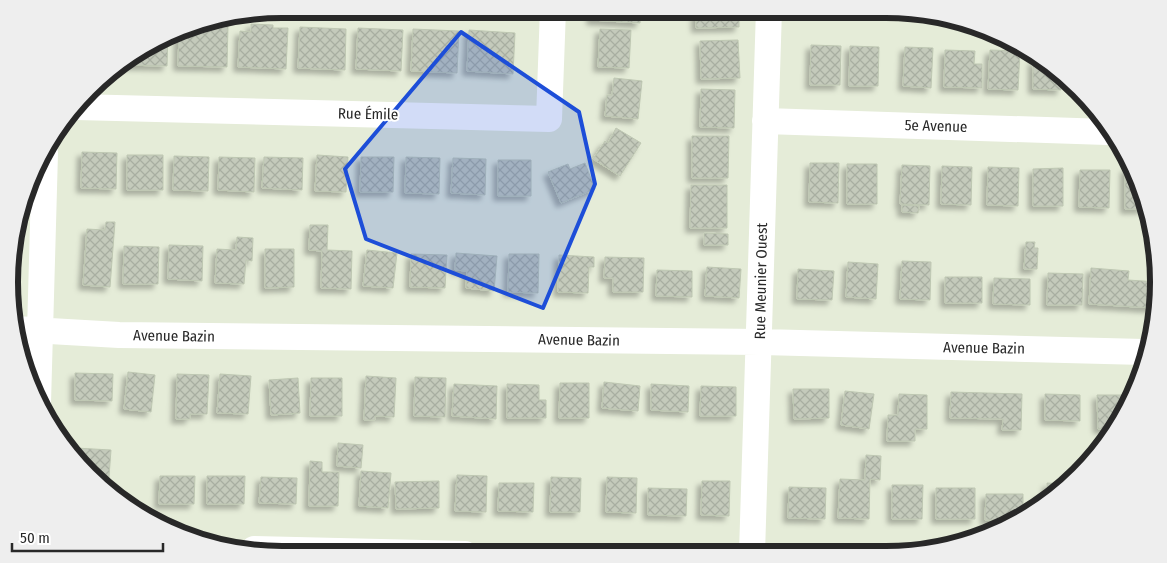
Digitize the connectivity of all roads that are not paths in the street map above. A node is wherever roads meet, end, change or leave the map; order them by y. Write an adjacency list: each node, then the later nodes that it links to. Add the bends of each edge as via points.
1 (553, 18): 3 (street, Rue Émile, via 550,119)
2 (769, 18): 4 (street, Rue Meunier Ouest)
3 (83, 107)
4 (765, 121): 5 (street, 5e Avenue); 8 (street, Rue Meunier Ouest)
5 (1103, 132)
6 (43, 168): 7 (street)
7 (27, 330): 8 (street, Avenue Bazin, via 119,335); 10 (street)
8 (760, 342): 9 (street, Avenue Bazin); 11 (street, Rue Meunier Ouest)
9 (1140, 352)
10 (33, 368)
11 (752, 546)

